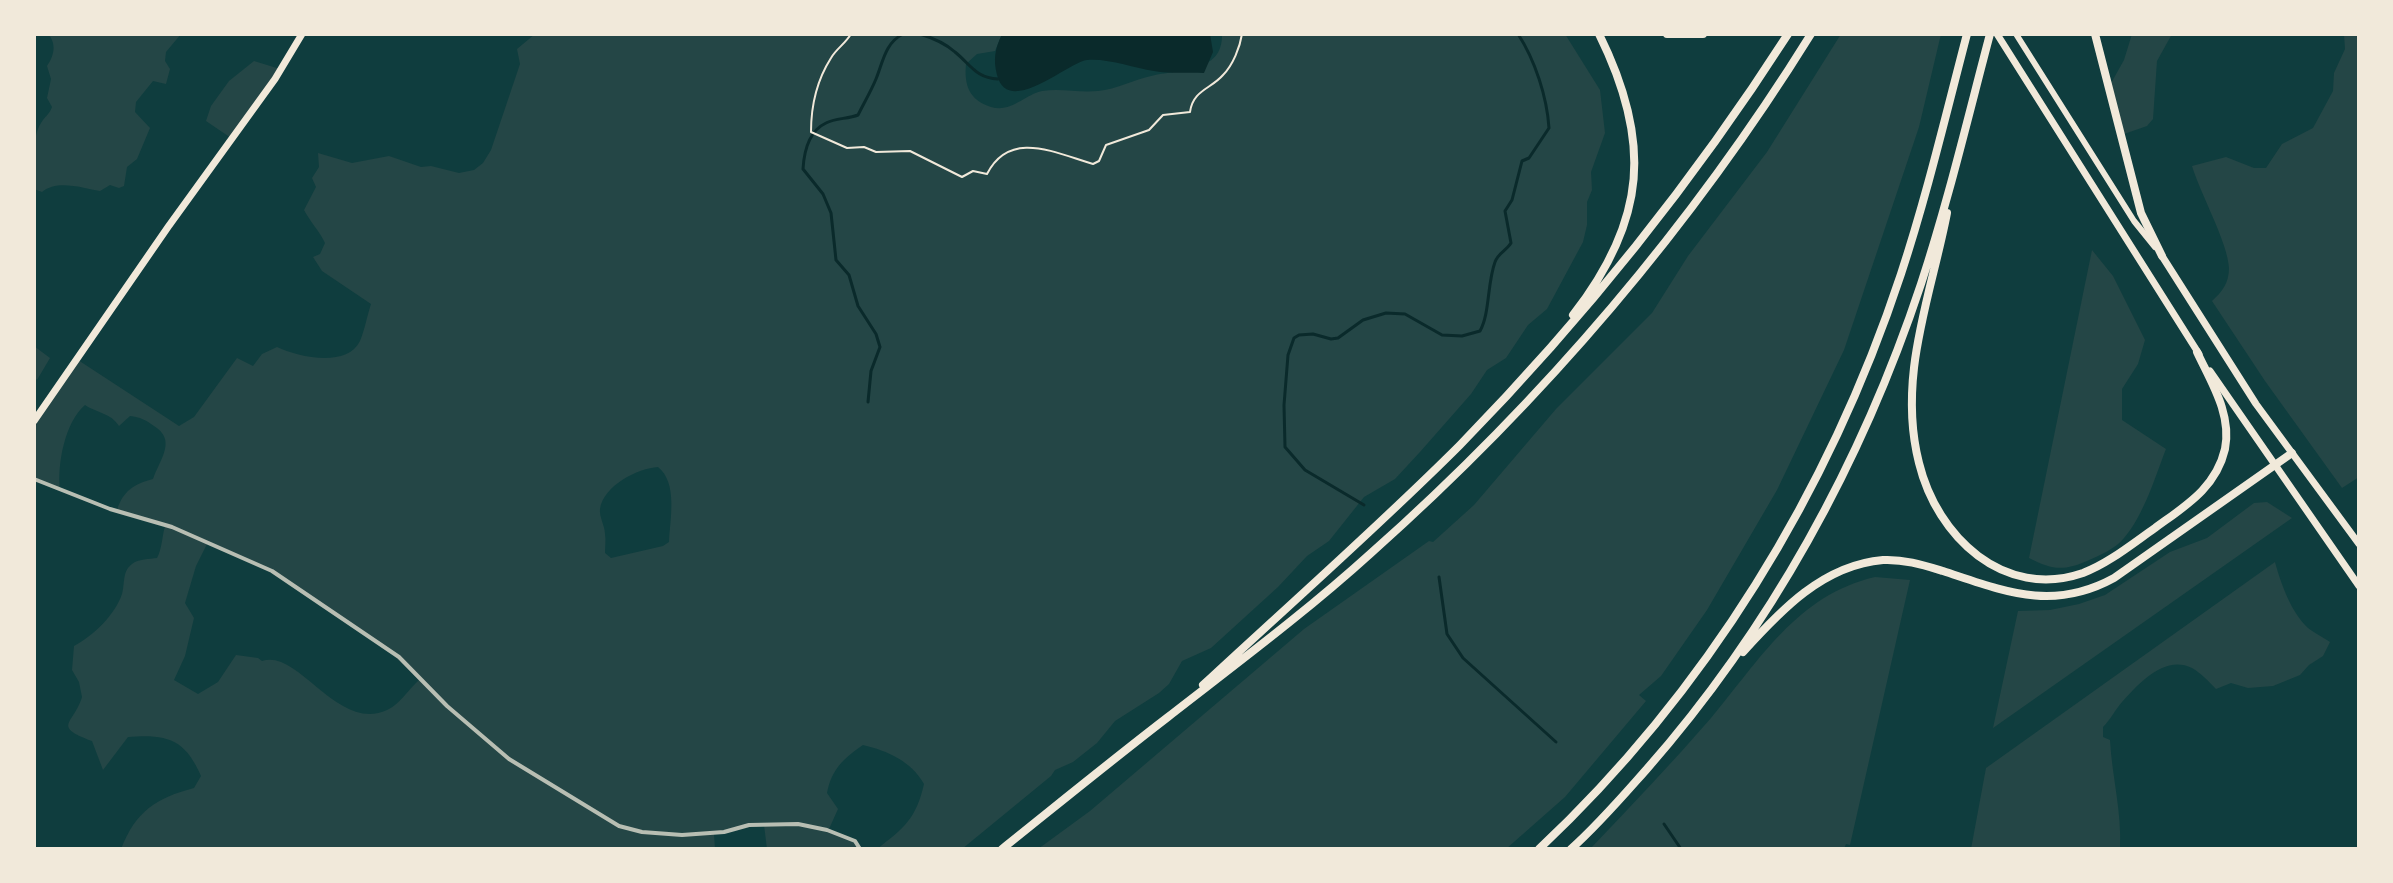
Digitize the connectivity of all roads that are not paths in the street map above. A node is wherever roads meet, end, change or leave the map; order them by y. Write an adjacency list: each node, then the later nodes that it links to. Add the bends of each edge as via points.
1 (302, 34): 16 (main road)
2 (1599, 34): 15 (highway, via 1620,78 1631,119 1634,165 1628,211 1605,270)
3 (1667, 34): 4 (highway)
4 (1703, 34)
5 (1788, 34): 15 (highway, via 1650,230)
6 (1811, 34): 23 (highway, via 1678,225 1510,420 1345,576)
7 (1967, 34): 26 (highway, via 1901,274 1856,394 1815,482 1751,593 1696,672 1635,748)
8 (1990, 34): 12 (highway)
9 (1997, 34): 14 (main road)
10 (2016, 34): 13 (main road, via 2134,221)
11 (2095, 34): 13 (highway, via 2141,213)
12 (1959, 151): 14 (highway, via 1918,334 1912,399 1923,480 1939,513 1966,548 2017,576 2073,576 2104,563 2198,496 2219,467 2227,434 2220,401); 22 (highway, via 1920,287 1862,435 1797,560)
13 (2162, 256): 17 (main road)
14 (2197, 352): 18 (main road)
15 (1524, 377): 23 (highway, via 1336,565)
16 (34, 421)
17 (2292, 453): 18 (highway); 20 (main road)
18 (2274, 466): 21 (main road); 22 (highway, via 2114,578 2077,593 2021,595 1898,560 1842,571 1785,608)
19 (34, 479): 24 (street, via 172,527 272,571 399,657 509,759 619,826 682,835 798,824 855,841)
20 (2359, 544)
21 (2359, 586)
22 (1718, 680): 27 (highway, via 1651,764)
23 (1167, 718): 25 (highway)
24 (860, 849)
25 (1002, 849)
26 (1539, 849)
27 (1571, 849)

